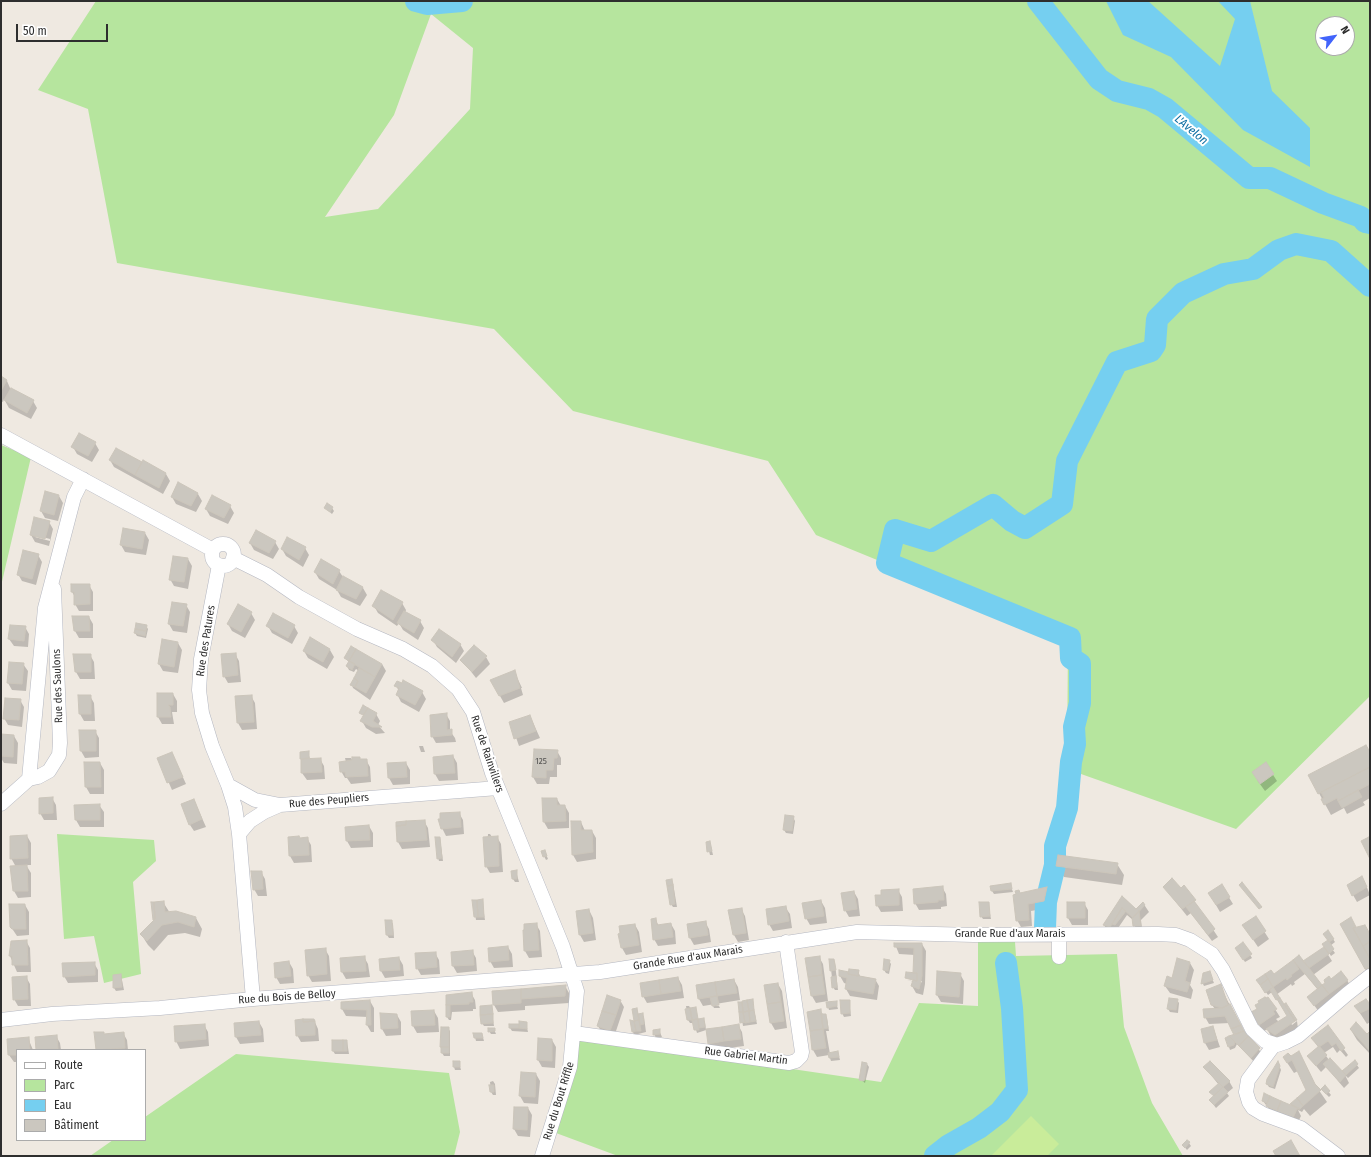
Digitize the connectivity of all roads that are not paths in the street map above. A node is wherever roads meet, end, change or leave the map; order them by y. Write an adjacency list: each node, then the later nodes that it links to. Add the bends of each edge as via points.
1 (1, 434): 2 (street)
2 (83, 479): 3 (street); 6 (street, Rue des Saulons, via 74,497)
3 (213, 550): 4 (street, via 220,544 227,545 233,552); 5 (street, via 213,559)
4 (233, 558): 5 (street, via 226,565); 9 (street, Rue de Rainvillers, via 267,574 299,597 366,634 402,649 442,674 461,693 473,712)
5 (220, 565): 8 (street, Rue des Patures, via 201,659 200,696 208,736)
6 (52, 576): 7 (street, Rue des Saulons, via 45,608); 7 (street, Rue des Saulons, via 60,750 57,761 49,771)
7 (29, 779): 10 (street, Rue des Saulons)
8 (228, 785): 11 (street, via 255,800); 12 (street, Rue des Patures, via 235,806)
9 (498, 788): 11 (street, Rue des Peupliers); 16 (street, Rue de Rainvillers)
10 (1, 804)
11 (280, 805): 12 (street, Rue des Peupliers, via 257,816)
12 (239, 834): 18 (street)
13 (1059, 934): 14 (street, Grande Rue d'aux Marais, via 856,932); 15 (street); 21 (street, Grande Rue d'aux Marais, via 1168,935 1183,937 1198,944 1217,961 1252,1029 1262,1039)
14 (786, 942): 16 (street, Grande Rue d'aux Marais); 20 (street, Rue Gabriel Martin, via 802,1052 796,1061 789,1063)
15 (1059, 957)
16 (573, 975): 18 (street, Rue du Bois de Belloy); 20 (street, Rue du Bout Riffle, via 577,996)
17 (1370, 976): 21 (street, via 1294,1038 1283,1044)
18 (253, 999): 19 (street, Rue du Bois de Belloy)
19 (1, 1020)
20 (574, 1032): 22 (street, Rue du Bout Riffle, via 570,1067)
21 (1274, 1045): 23 (street, via 1248,1080 1246,1092 1249,1102 1257,1112 1301,1128)
22 (542, 1156)
23 (1338, 1156)

